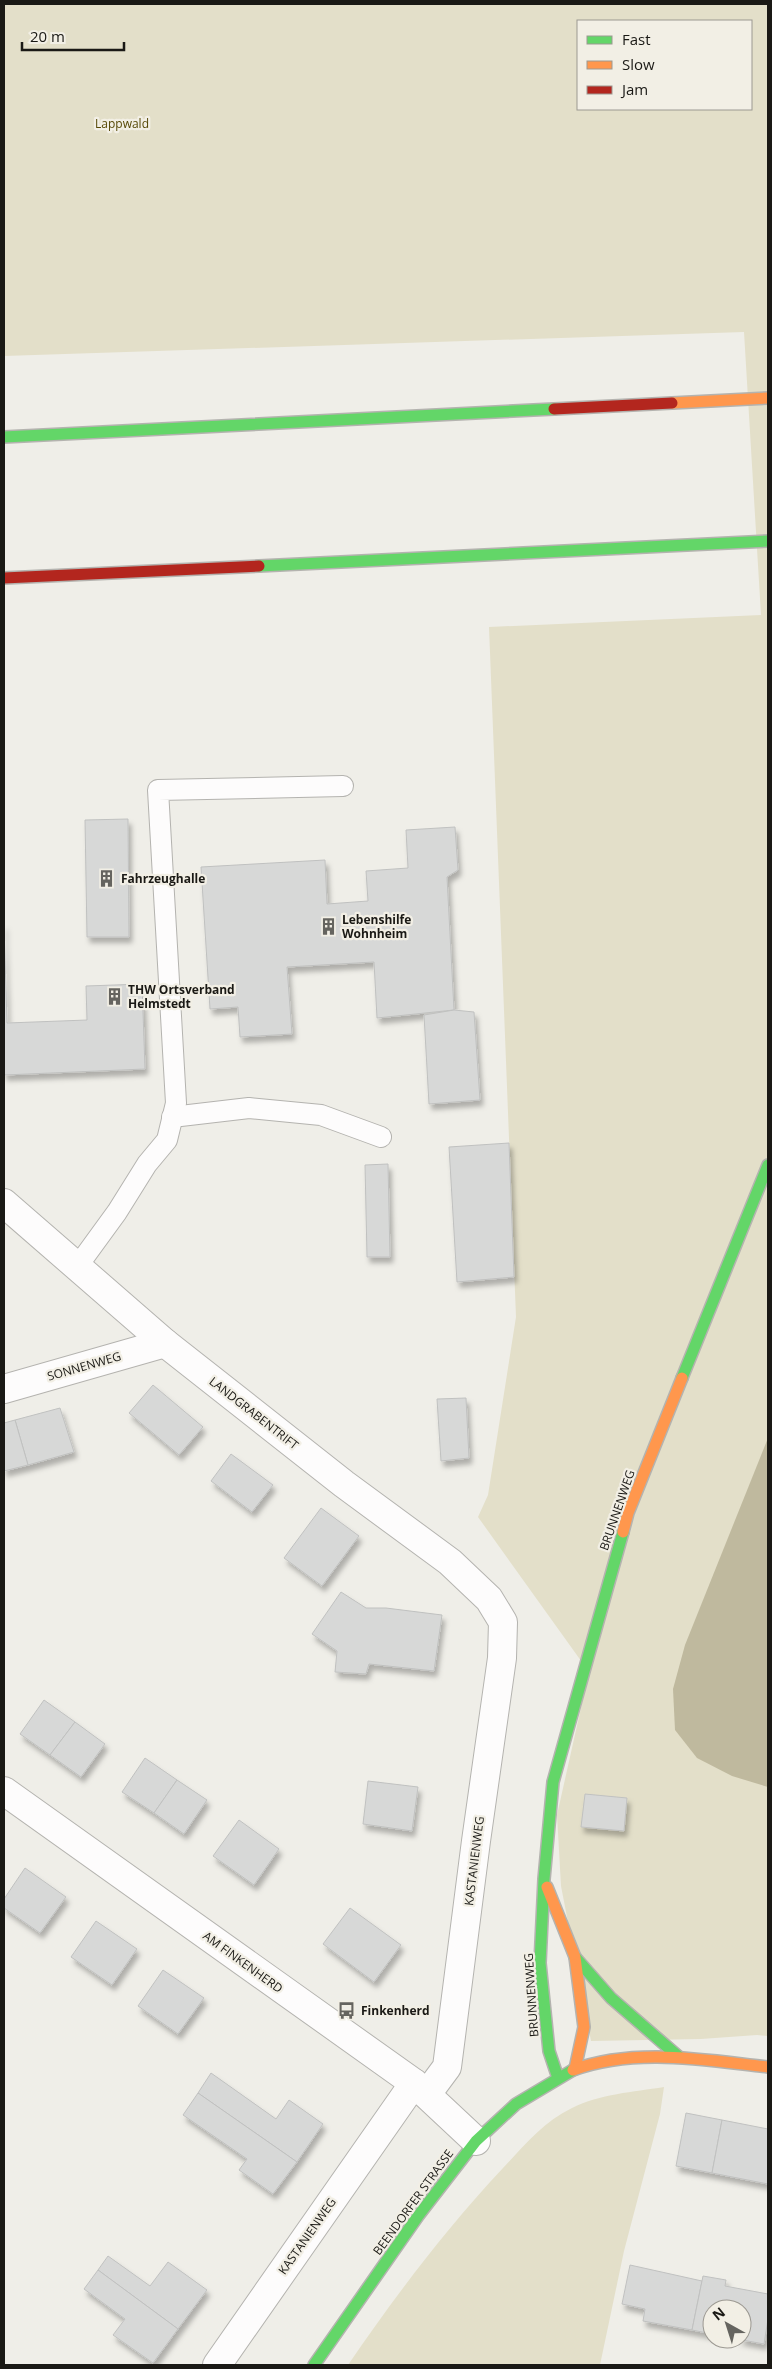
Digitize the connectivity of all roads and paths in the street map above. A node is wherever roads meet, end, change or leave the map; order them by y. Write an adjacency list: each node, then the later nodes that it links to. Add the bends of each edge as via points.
1 (768, 398): 2 (main road)
2 (4, 437)
3 (768, 541): 4 (main road)
4 (4, 578)
5 (343, 786): 6 (lane, via 158,790 176,1103)
6 (172, 1117): 7 (lane, via 250,1108 321,1116); 10 (lane, via 167,1140)
7 (380, 1137)
8 (768, 1165): 15 (main road, BRUNNENWEG, via 628,1513 553,1782)
9 (4, 1203): 10 (street, LANDGRABENTRIFT)
10 (77, 1267): 11 (street, LANDGRABENTRIFT)
11 (165, 1343): 12 (street, SONNENWEG); 13 (street, LANDGRABENTRIFT, via 344,1484 450,1562 489,1599)
12 (4, 1389)
13 (503, 1622): 21 (street, KASTANIENWEG, via 502,1658 447,2067)
14 (4, 1791): 21 (street, AM FINKENHERD)
15 (544, 1879): 16 (main road, BRUNNENWEG); 20 (main road, BRUNNENWEG, via 540,1963 549,2051)
16 (575, 1957): 17 (main road, via 592,1980 623,2010); 19 (main road, BRUNNENWEG, via 584,2027)
17 (679, 2057): 18 (main road, BEENDORFER STRASSE); 19 (main road, BEENDORFER STRASSE, via 624,2059)
18 (768, 2067)
19 (575, 2069): 20 (main road, BEENDORFER STRASSE)
20 (558, 2078): 22 (main road, BEENDORFER STRASSE, via 516,2104)
21 (421, 2088): 22 (street, AM FINKENHERD); 23 (street, KASTANIENWEG)
22 (476, 2141): 24 (main road, BEENDORFER STRASSE, via 418,2216)
23 (217, 2365)
24 (314, 2365)

